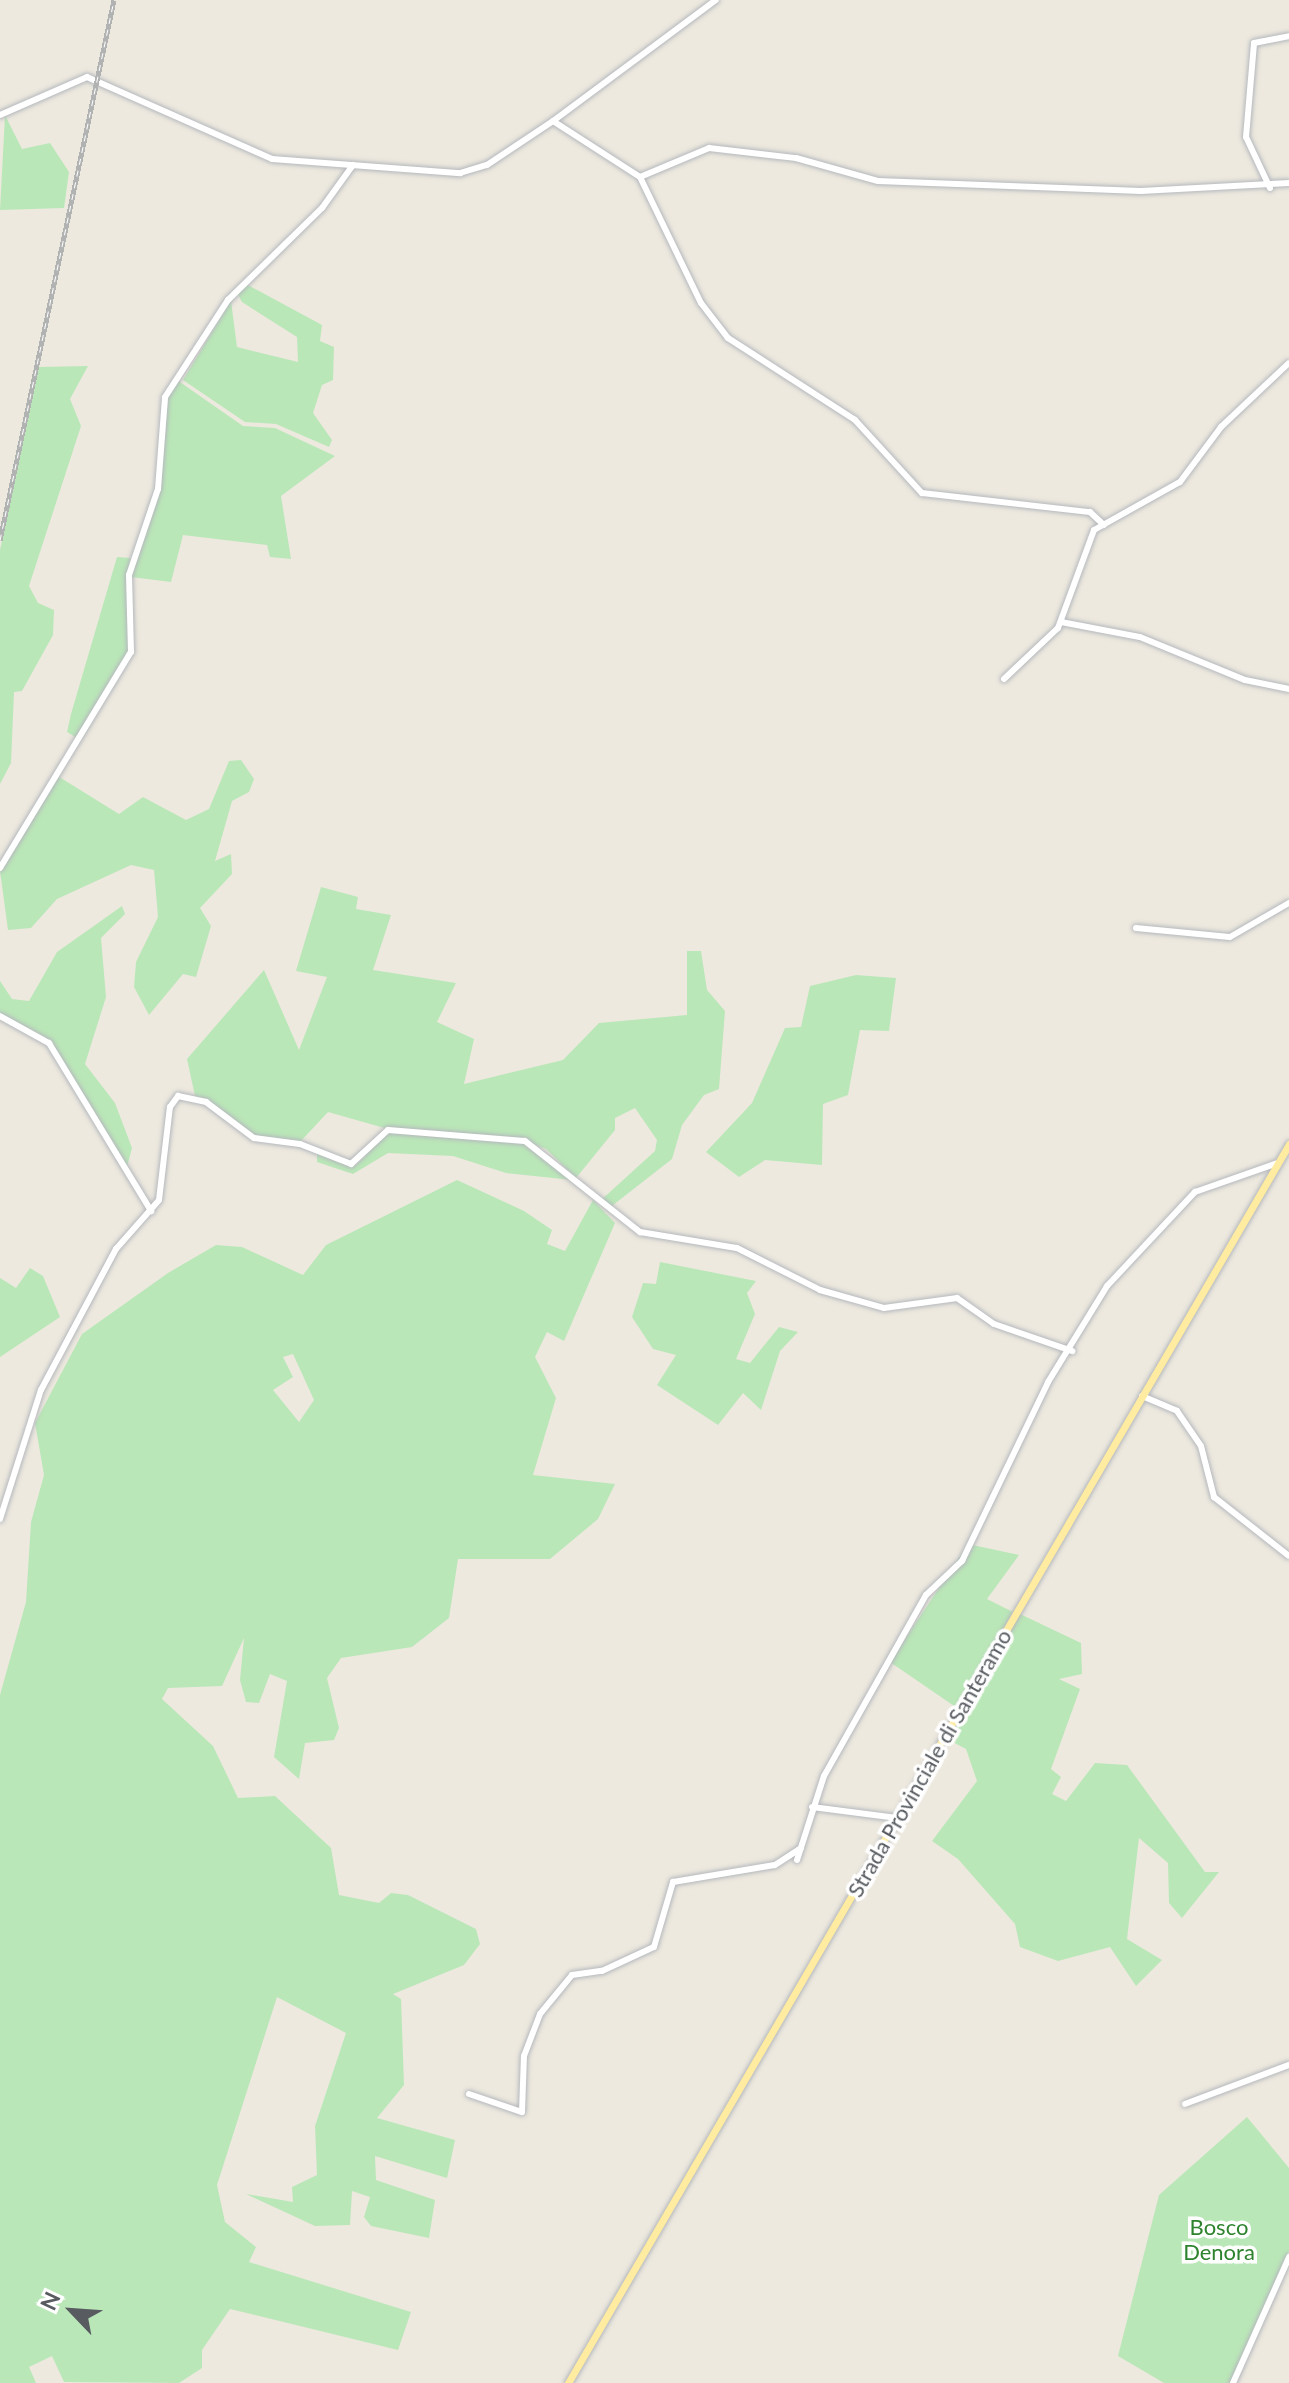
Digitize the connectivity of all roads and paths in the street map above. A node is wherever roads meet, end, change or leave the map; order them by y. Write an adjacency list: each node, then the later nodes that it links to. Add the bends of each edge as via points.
1 (716, 0): 4 (street)
2 (1289, 36): 8 (street, via 1264,38 1253,48 1246,137)
3 (0, 115): 5 (street, via 90,77 251,154)
4 (553, 121): 5 (street, via 468,172); 6 (street)
5 (353, 165): 14 (street, via 322,208 228,300 165,397 158,489 129,575 131,652)
6 (640, 177): 8 (street, via 709,148 796,158 878,181 1057,190); 10 (street, via 701,303 732,343 855,420 922,493 1090,512)
7 (1289, 183): 8 (street)
8 (1270, 188)
9 (1289, 363): 10 (street, via 1221,427 1180,482)
10 (1104, 525): 11 (street, via 1091,538)
11 (1061, 622): 12 (street); 13 (street, via 1140,637 1245,680)
12 (1004, 679)
13 (1289, 689)
14 (0, 868)
15 (1289, 903): 16 (street, via 1230,937)
16 (1136, 928)
17 (0, 1016): 20 (street, via 49,1043)
18 (1289, 1144): 19 (main road, Strada Provinciale di Santeramo)
19 (1278, 1163): 21 (street, via 1195,1192 1114,1276); 22 (main road, Strada Provinciale di Santeramo)
20 (151, 1211): 21 (street, via 178,1096 206,1102 254,1138 300,1144 351,1164 388,1130 518,1139 552,1155 614,1218 640,1232 737,1248 820,1290 884,1308 957,1298 994,1324); 23 (street, via 116,1249 41,1390)
21 (1072, 1351): 25 (street, via 1017,1441 965,1556 915,1612)
22 (1142, 1396): 24 (street, via 1177,1411 1199,1440 1214,1497); 26 (main road, Strada Provinciale di Santeramo)
23 (0, 1519)
24 (1289, 1556)
25 (812, 1807): 26 (street); 27 (street)
26 (897, 1818): 33 (main road, Strada Provinciale di Santeramo)
27 (801, 1848): 28 (street); 30 (street, via 775,1865 673,1882 654,1947 602,1971 572,1975 540,2014 524,2056 522,2112)
28 (797, 1860)
29 (1289, 2065): 31 (street)
30 (469, 2094)
31 (1185, 2104)
32 (1289, 2257): 34 (street)
33 (568, 2383)
34 (1233, 2383)

